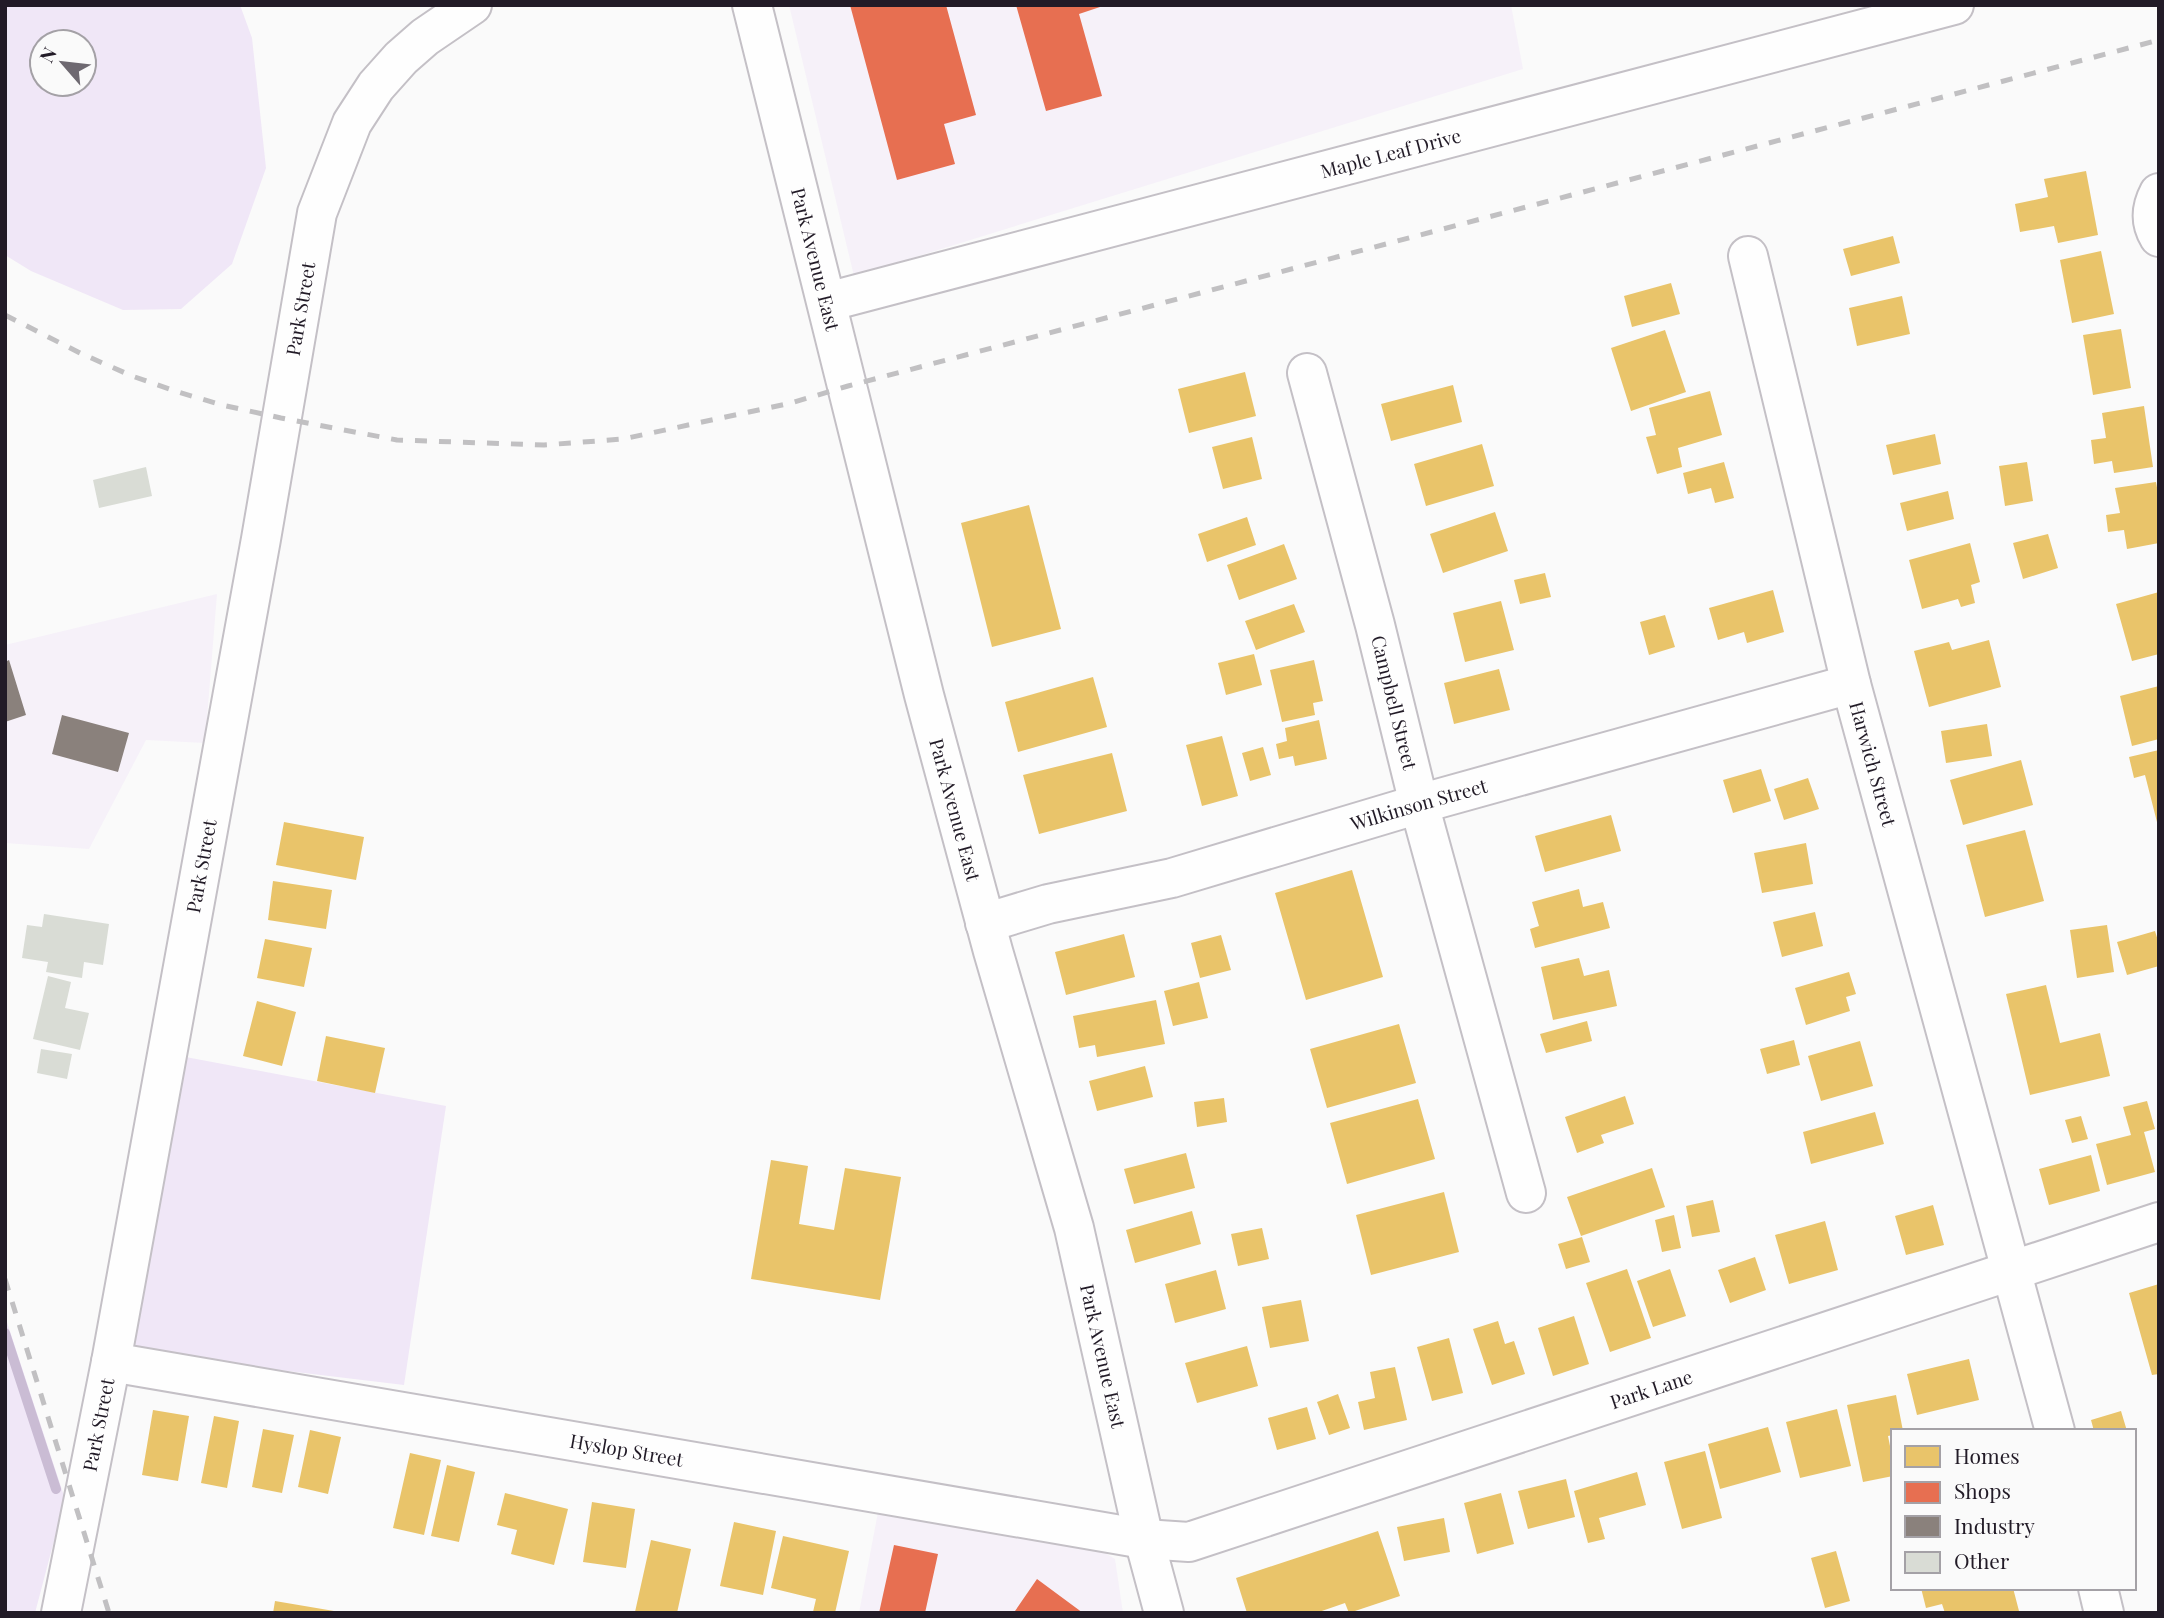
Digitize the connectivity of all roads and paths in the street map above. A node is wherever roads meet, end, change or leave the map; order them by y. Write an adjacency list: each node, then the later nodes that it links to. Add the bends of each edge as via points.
1 (472, 5): 15 (street, Park Street, via 425,37 376,86 352,123 317,213)
2 (752, 5): 7 (street, Park Avenue East)
3 (1954, 5): 7 (street, Maple Leaf Drive)
4 (2159, 193): 5 (street, via 2151,215)
5 (2159, 237)
6 (1748, 256): 9 (street, Harwich Street)
7 (827, 302): 11 (street, Park Avenue East)
8 (1307, 373): 10 (street, Campbell Street)
9 (1851, 684): 10 (street, Wilkinson Street); 14 (street, Harwich Street)
10 (1419, 804): 11 (street, Wilkinson Street, via 1172,878 1048,904); 12 (street, Campbell Street)
11 (985, 923): 17 (street, Park Avenue East, via 1074,1228)
12 (1526, 1193)
13 (2159, 1222): 14 (street, Park Lane)
14 (2011, 1269): 16 (street, Harwich Street); 17 (street, Park Lane, via 1189,1542)
15 (111, 1362): 17 (street, Hyslop Street); 19 (street, Park Street)
16 (2054, 1429)
17 (1144, 1539): 20 (street, Park Avenue East)
18 (2098, 1590): 21 (street)
19 (61, 1613)
20 (1164, 1613)
21 (2104, 1613)

